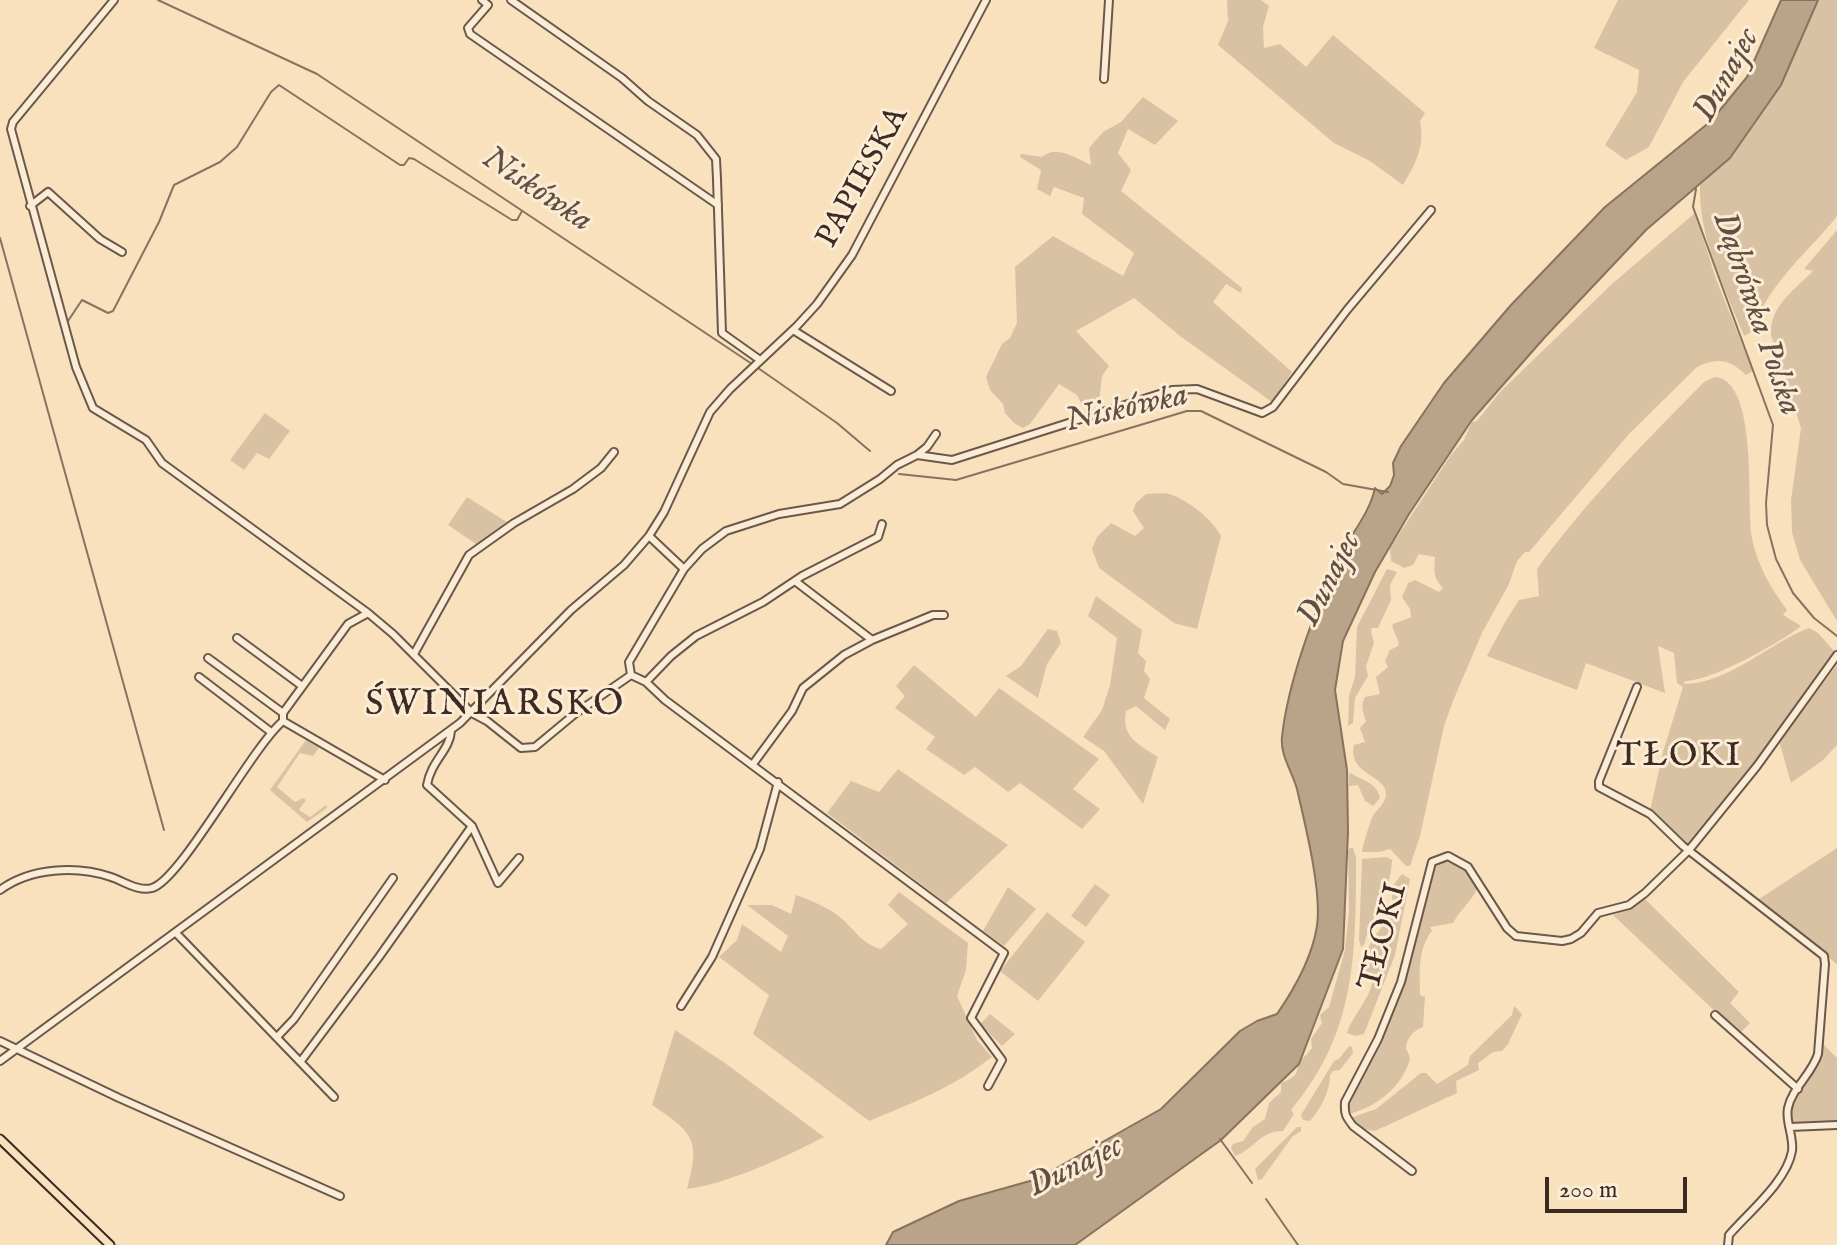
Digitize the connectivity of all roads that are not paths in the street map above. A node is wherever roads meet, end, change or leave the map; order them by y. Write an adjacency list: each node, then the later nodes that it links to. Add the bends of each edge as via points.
1 (114, 0): 8 (street, via 11,126)
2 (511, 0): 7 (street, via 702,140 716,159)
3 (986, 0): 11 (street, PAPIESKA, via 852,255)
4 (1109, 0): 6 (street)
5 (488, 2): 7 (street, via 468,28 470,34)
6 (1104, 79)
7 (718, 205): 12 (street, via 722,333)
8 (30, 206): 10 (street, via 48,192); 21 (street, via 76,367 93,408 146,440 162,463)
9 (1431, 210): 16 (street, via 1273,407 1262,413 1197,389 1172,390 952,460)
10 (122, 252)
11 (793, 330): 12 (street, PAPIESKA); 13 (street)
12 (760, 361): 18 (street, PAPIESKA, via 705,420)
13 (891, 391)
14 (936, 434): 16 (street)
15 (614, 452): 25 (street, via 573,489 469,555)
16 (917, 455): 19 (street, via 840,504 779,514 726,531)
17 (882, 524): 20 (street, via 878,537)
18 (649, 536): 19 (street); 33 (street, PAPIESKA)
19 (684, 569): 28 (street, via 629,662)
20 (795, 581): 24 (street); 30 (street, via 696,636)
21 (368, 613): 25 (street); 31 (street, via 348,624)
22 (944, 615): 24 (street)
23 (237, 638): 31 (street)
24 (872, 640): 37 (street, via 803,688)
25 (414, 654): 33 (street)
26 (1837, 655): 41 (street, TŁOKI)
27 (208, 658): 34 (street)
28 (631, 675): 30 (street); 33 (street, via 535,747 521,748)
29 (199, 677): 36 (street)
30 (646, 682): 37 (street)
31 (302, 686): 34 (street)
32 (1637, 687): 41 (street, via 1599,787 1650,814)
33 (472, 713): 35 (street, PAPIESKA)
34 (283, 717): 36 (street); 38 (street)
35 (451, 731): 38 (street, PAPIESKA); 40 (street, via 427,785)
36 (271, 732): 44 (street, via 157,885 141,888 73,870 26,876)
37 (753, 764): 39 (street)
38 (385, 780): 45 (street, PAPIESKA)
39 (778, 782): 46 (street, via 760,849 712,957); 53 (street, via 1004,953 971,1018 1002,1060)
40 (472, 826): 42 (street, via 498,883); 52 (street)
41 (1689, 850): 54 (street, via 1824,956 1821,1040 1815,1066); 59 (street, TŁOKI, via 1636,900 1598,913 1581,933 1562,941 1516,936 1462,861 1448,856 1432,862 1401,982 1344,1111 1353,1126)
42 (519, 858)
43 (393, 878): 48 (street)
44 (0, 890)
45 (176, 933): 48 (street); 50 (street, PAPIESKA)
46 (681, 1006)
47 (1715, 1015): 54 (street)
48 (277, 1037): 52 (street)
49 (0, 1041): 50 (street)
50 (18, 1048): 51 (street, PAPIESKA); 60 (street)
51 (0, 1061)
52 (301, 1061): 55 (street)
53 (988, 1086)
54 (1798, 1089): 57 (street, via 1787,1111)
55 (334, 1097)
56 (1837, 1125): 57 (street)
57 (1790, 1127): 62 (street, via 1788,1168 1729,1235)
58 (0, 1139): 61 (main road)
59 (1412, 1171)
60 (340, 1196)
61 (110, 1245)
62 (1728, 1245)

